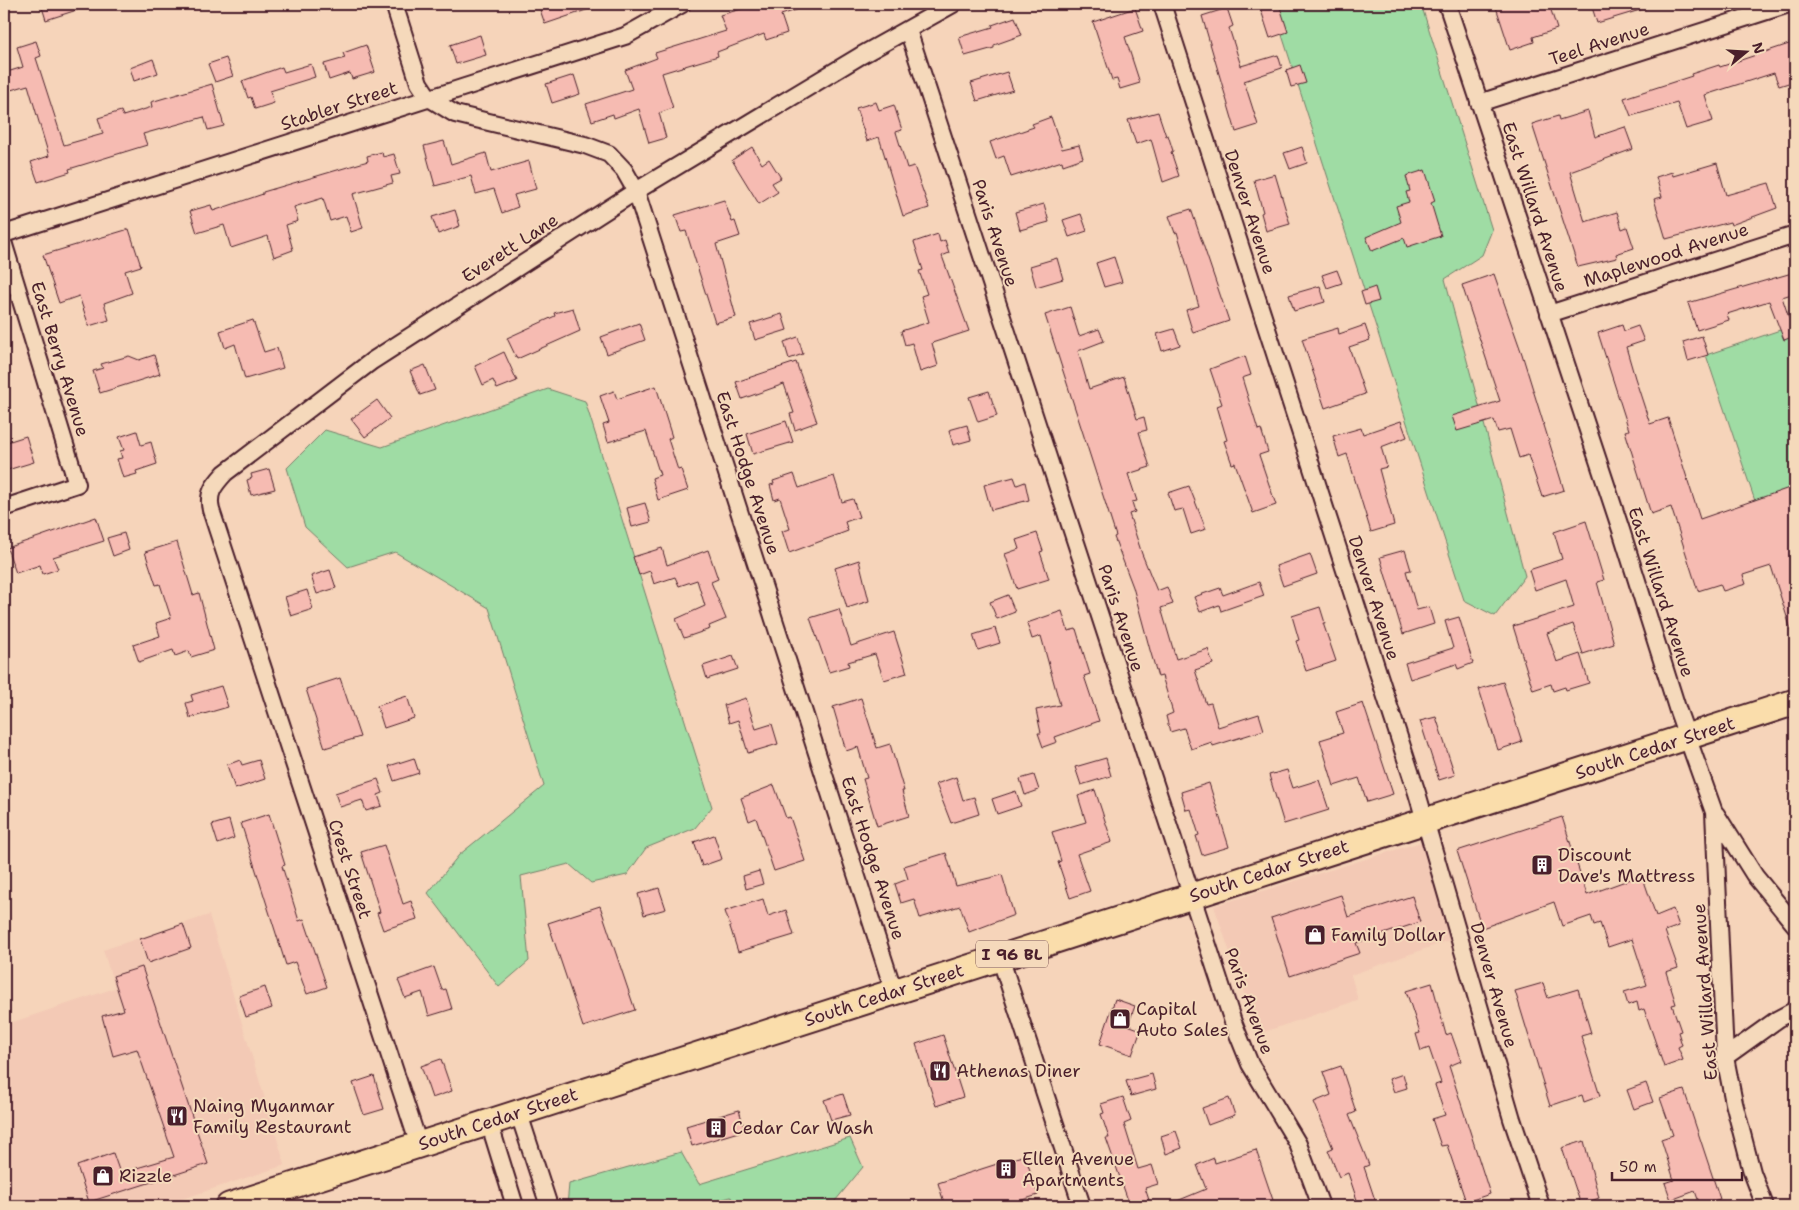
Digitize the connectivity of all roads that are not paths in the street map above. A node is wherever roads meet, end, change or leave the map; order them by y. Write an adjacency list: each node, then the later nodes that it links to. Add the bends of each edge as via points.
1 (394, 4): 8 (street, via 419,83)
2 (682, 4): 8 (street, Stabler Street, via 625,36)
3 (952, 4): 7 (street, Everett Lane)
4 (1162, 4): 20 (street, Denver Avenue)
5 (1447, 4): 9 (street, East Willard Avenue)
6 (1789, 4): 9 (street, Teel Avenue)
7 (908, 30): 10 (street, Everett Lane); 21 (street, Paris Avenue)
8 (429, 98): 10 (street, East Hodge Avenue, via 455,114 585,145 609,154 624,170); 11 (street, Stabler Street)
9 (1479, 104): 14 (street, East Willard Avenue)
10 (636, 191): 16 (street, Everett Lane, via 372,361 225,472 212,488 209,502); 24 (street, East Hodge Avenue)
11 (4, 234)
12 (1795, 235): 14 (street, Maplewood Avenue)
13 (4, 245): 15 (street, East Berry Avenue, via 77,484)
14 (1549, 314): 18 (street, East Willard Avenue, via 1678,711)
15 (4, 508)
16 (242, 605): 29 (street, Crest Street)
17 (1795, 702): 18 (main road, South Cedar Street / I 96 BL)
18 (1689, 736): 19 (street, East Willard Avenue); 20 (main road, South Cedar Street / I 96 BL)
19 (1714, 812): 22 (street, via 1756,876); 26 (street, East Willard Avenue)
20 (1425, 821): 21 (main road, South Cedar Street / I 96 BL); 35 (street, Denver Avenue, via 1512,1119)
21 (1192, 896): 23 (main road, South Cedar Street / I 96 BL); 34 (street, Paris Avenue, via 1250,1064 1298,1144)
22 (1792, 922)
23 (1000, 957): 24 (main road, South Cedar Street / I 96 BL); 33 (street)
24 (894, 992): 27 (main road, South Cedar Street / I 96 BL)
25 (1795, 1010): 26 (street)
26 (1725, 1057): 36 (street, East Willard Avenue, via 1752,1172)
27 (518, 1111): 28 (main road, South Cedar Street / I 96 BL); 32 (street)
28 (489, 1122): 29 (main road, South Cedar Street / I 96 BL); 31 (street)
29 (419, 1145): 30 (main road, South Cedar Street / I 96 BL)
30 (229, 1206)
31 (516, 1206)
32 (548, 1206)
33 (1082, 1206)
34 (1321, 1206)
35 (1541, 1206)
36 (1765, 1206)

